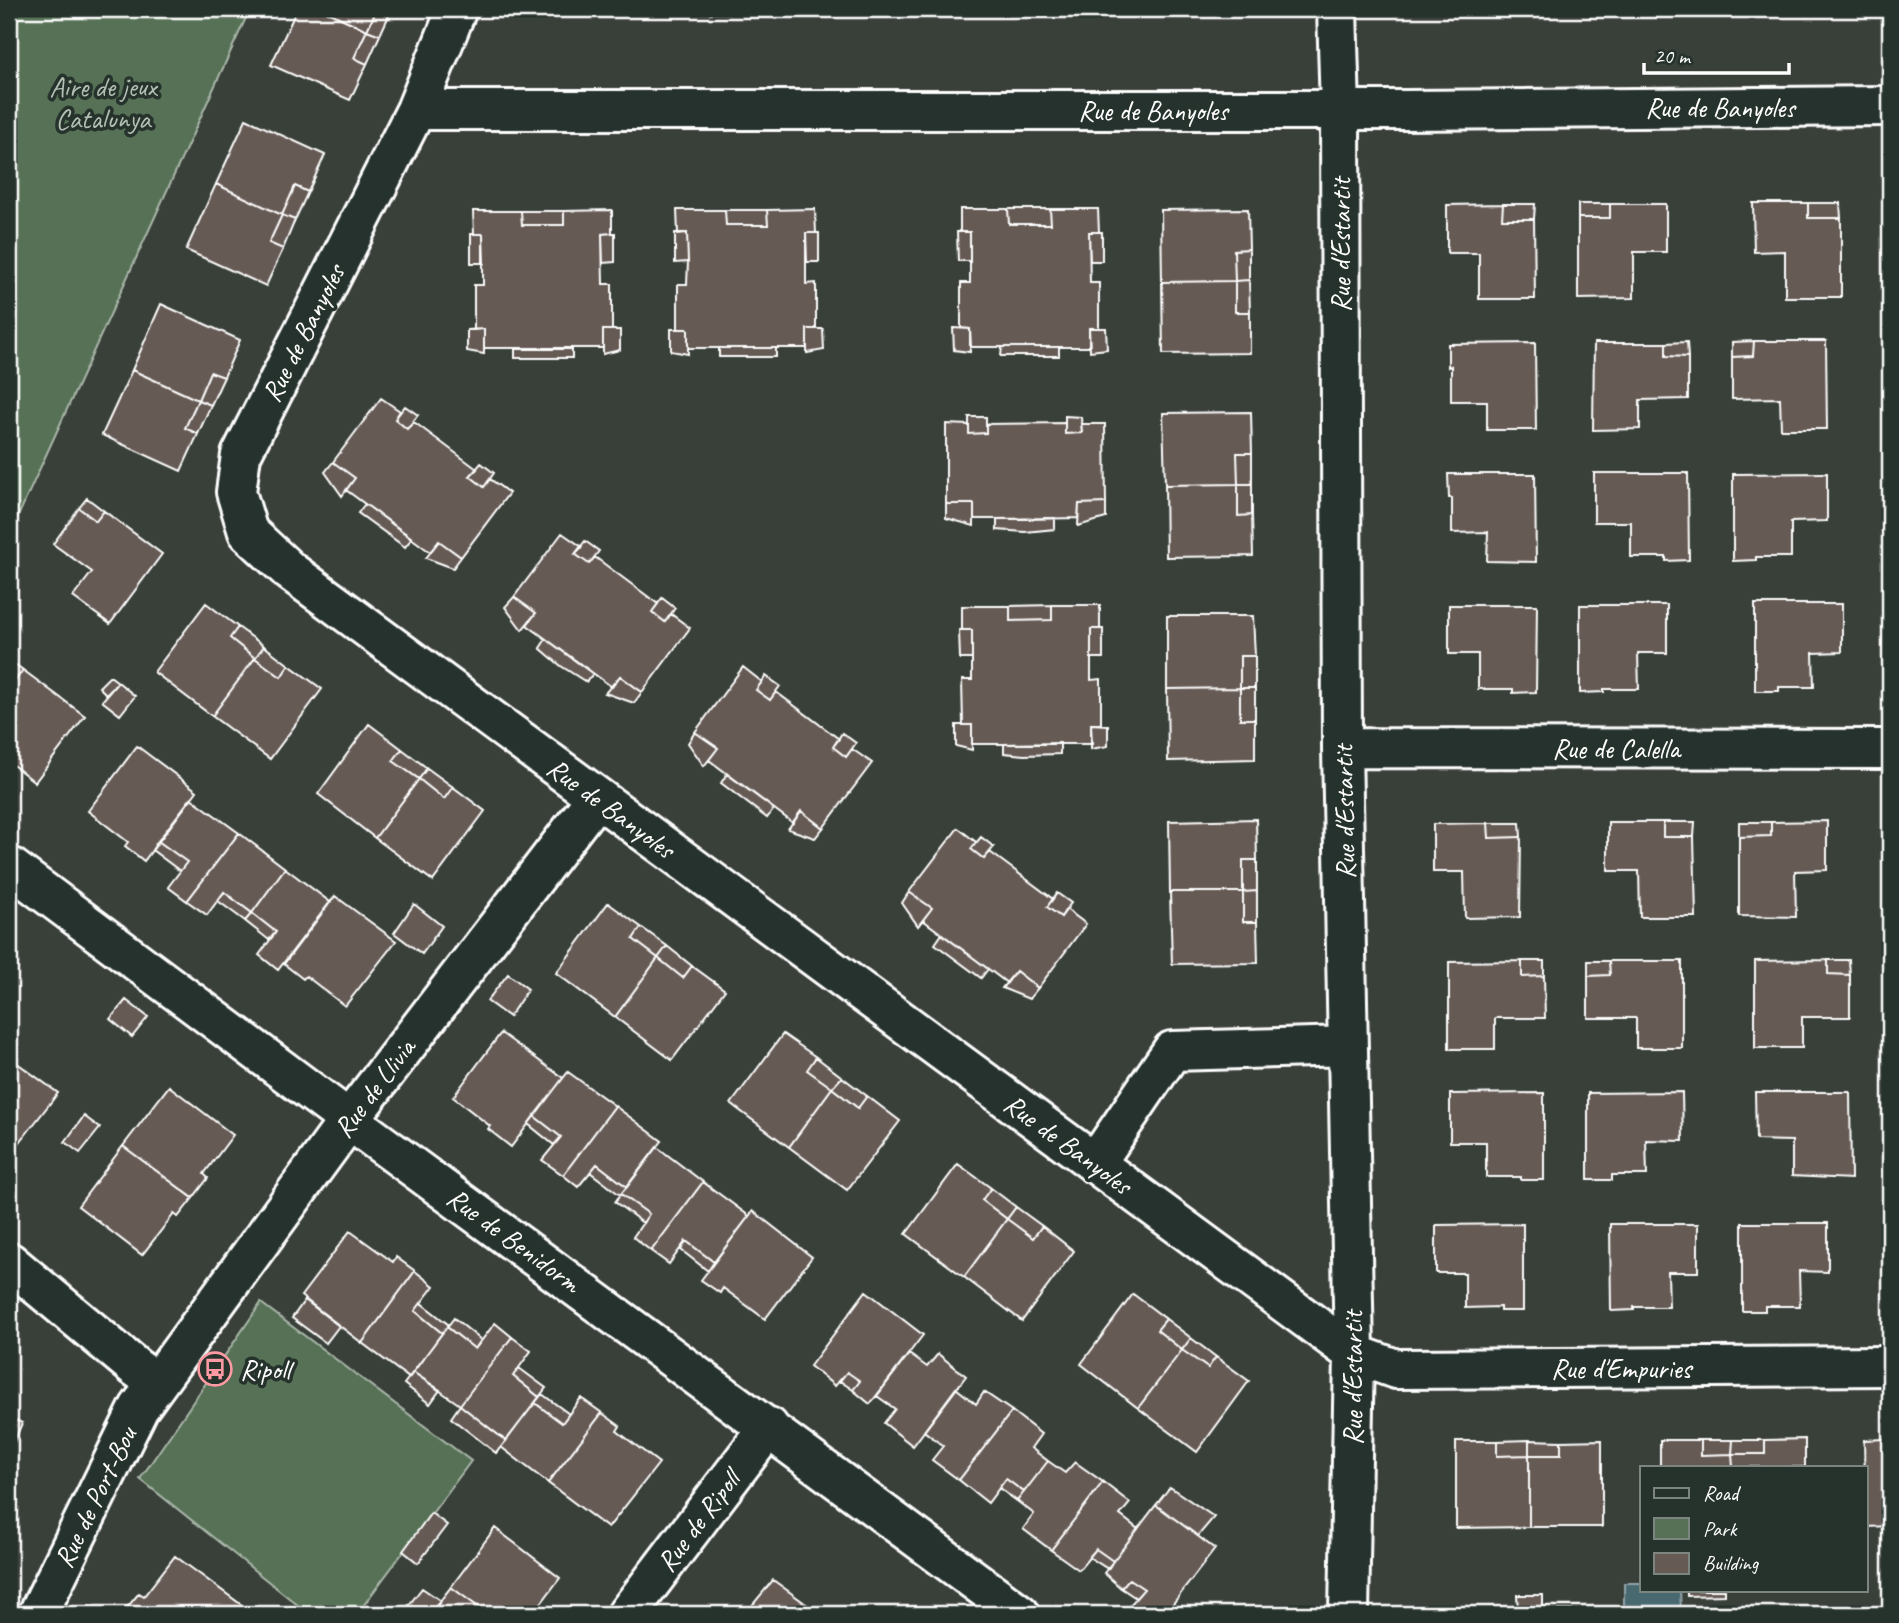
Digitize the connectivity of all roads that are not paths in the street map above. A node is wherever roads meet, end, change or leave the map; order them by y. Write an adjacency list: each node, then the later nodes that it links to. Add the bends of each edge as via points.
1 (457, 9): 4 (street, Rue de Banyoles)
2 (1337, 9): 5 (street, Rue d'Estartit)
3 (1890, 106): 5 (street, Rue de Banyoles)
4 (416, 110): 5 (street, Rue de Banyoles); 8 (street, Rue de Banyoles, via 241,455 236,492 248,532 290,571)
5 (1340, 110): 6 (street, Rue d'Estartit)
6 (1342, 748): 7 (street, Rue de Calella); 10 (street, Rue d'Estartit)
7 (1890, 749)
8 (597, 797): 11 (street, Rue de Llivia); 12 (street, Rue de Banyoles)
9 (9, 866): 11 (street, Rue de Benidorm)
10 (1348, 1046): 12 (street, via 1172,1051); 14 (street, Rue d'Estartit)
11 (349, 1120): 16 (street, Rue de Llivia); 17 (street, Rue de Benidorm)
12 (1095, 1164): 14 (street, Rue de Banyoles)
13 (9, 1262): 16 (street)
14 (1354, 1354): 15 (street, Rue d'Empuries, via 1396,1369); 21 (street, Rue d'Estartit)
15 (1890, 1366)
16 (157, 1383): 18 (street, Rue de Port-Bou, via 139,1408)
17 (769, 1427): 19 (street, Rue de Ripoll); 20 (street, Rue de Benidorm)
18 (38, 1614)
19 (627, 1614)
20 (1020, 1614)
21 (1349, 1614)

